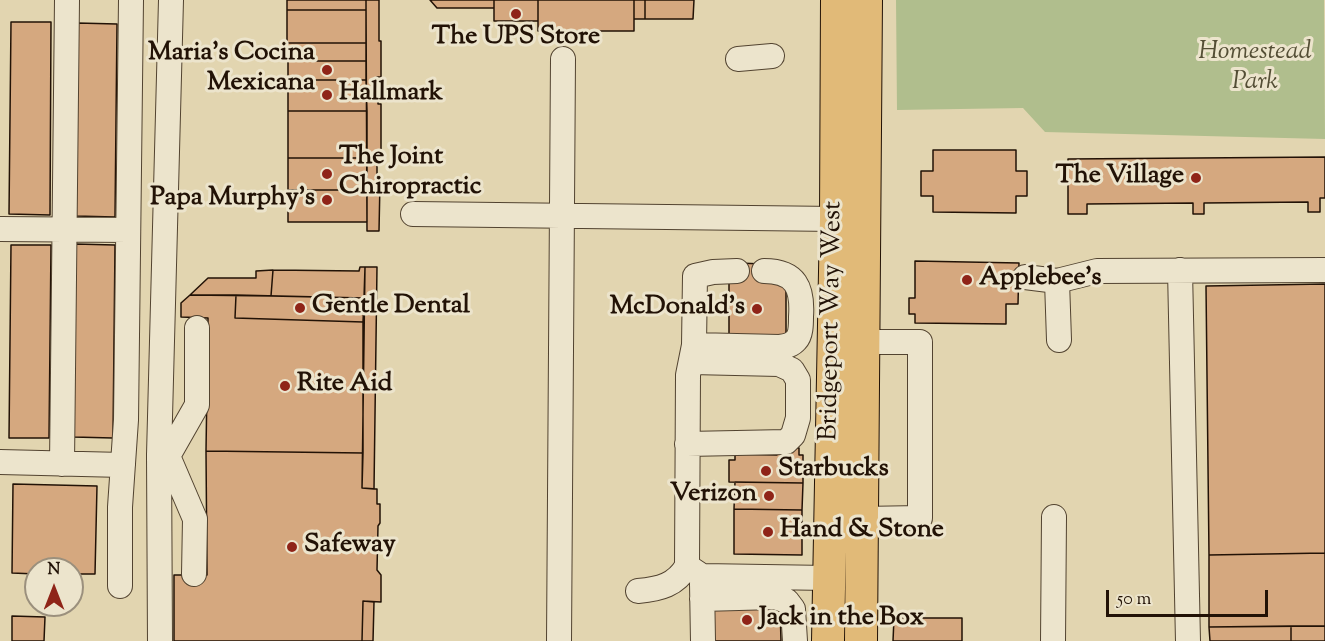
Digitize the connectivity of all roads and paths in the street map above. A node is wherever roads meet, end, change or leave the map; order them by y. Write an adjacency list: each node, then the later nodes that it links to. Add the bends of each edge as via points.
1 (67, 0): 13 (lane)
2 (131, 0): 14 (lane)
3 (171, 0): 26 (lane)
4 (837, 0): 11 (main road, Bridgeport Way West)
5 (866, 0): 23 (main road, Bridgeport Way West)
6 (772, 56): 8 (lane)
7 (563, 59): 10 (lane)
8 (738, 59)
9 (413, 214): 10 (lane)
10 (562, 216): 11 (lane); 38 (lane)
11 (836, 219): 33 (main road, Bridgeport Way West)
12 (0, 229): 13 (lane)
13 (64, 229): 14 (lane); 28 (lane)
14 (128, 230): 29 (lane)
15 (1180, 270): 16 (lane); 20 (lane, via 1097,272); 44 (lane)
16 (1325, 270)
17 (737, 271): 24 (lane, via 695,276)
18 (764, 271): 24 (lane, via 785,274 799,288 802,303 797,340 788,346)
19 (1025, 277): 20 (lane)
20 (1058, 281): 22 (lane)
21 (197, 328): 26 (lane, via 197,405)
22 (1059, 340)
23 (863, 342): 31 (main road, Bridgeport Way West); 31 (lane, via 920,342 920,518)
24 (693, 354): 25 (lane, via 688,375); 25 (lane, via 792,369 798,380 798,418 794,435 786,442)
25 (687, 444): 34 (lane)
26 (163, 455): 32 (lane, via 195,519); 37 (lane)
27 (0, 462): 28 (lane)
28 (62, 464): 29 (lane)
29 (123, 465): 35 (lane)
30 (1054, 517): 43 (lane)
31 (862, 519): 42 (main road, Bridgeport Way West)
32 (194, 574)
33 (828, 578): 34 (lane); 41 (main road, Bridgeport Way West)
34 (697, 580): 36 (lane, via 681,576 669,585); 39 (lane); 40 (lane, via 787,601 793,609)
35 (120, 586)
36 (638, 591)
37 (160, 641)
38 (559, 641)
39 (703, 641)
40 (795, 641)
41 (828, 641)
42 (861, 641)
43 (1053, 641)
44 (1188, 641)

